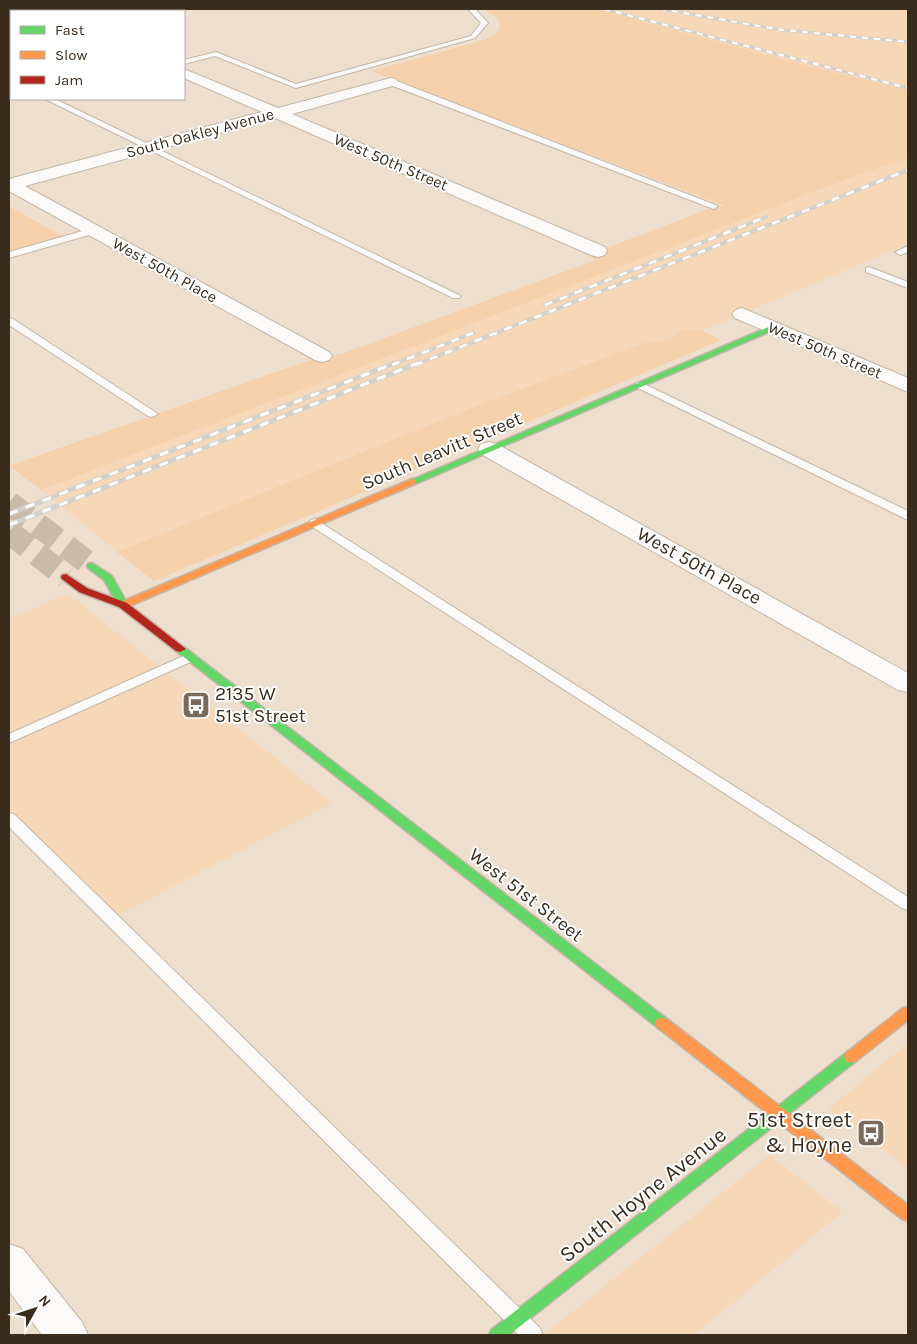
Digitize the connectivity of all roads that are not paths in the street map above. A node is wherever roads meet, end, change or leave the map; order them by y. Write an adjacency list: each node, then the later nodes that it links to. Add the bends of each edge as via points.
1 (471, 9): 2 (lane, via 485,24 473,36 296,86 216,54)
2 (185, 62)
3 (185, 73): 6 (street, West 50th Street)
4 (391, 82): 6 (street, South Oakley Avenue); 9 (lane)
5 (51, 100): 7 (lane)
6 (276, 113): 7 (street, South Oakley Avenue); 11 (street, West 50th Street)
7 (148, 147): 8 (street, South Oakley Avenue); 15 (lane)
8 (9, 184): 10 (street, West 50th Place)
9 (714, 206)
10 (93, 231): 12 (lane); 19 (street, West 50th Place)
11 (598, 251)
12 (9, 255)
13 (869, 270): 14 (lane)
14 (908, 285)
15 (456, 296)
16 (742, 314): 18 (street, West 50th Street)
17 (9, 321): 22 (lane)
18 (774, 328): 20 (street, South Leavitt Street); 21 (street, West 50th Street)
19 (322, 356)
20 (640, 386): 23 (street, South Leavitt Street); 24 (lane)
21 (908, 386)
22 (152, 414)
23 (489, 449): 25 (street, South Leavitt Street); 30 (street, West 50th Place)
24 (908, 516)
25 (315, 523): 28 (street, South Leavitt Street); 33 (lane)
26 (92, 566): 28 (street, West 51st Street, via 108,578)
27 (66, 577): 28 (street, West 51st Street, via 83,590)
28 (122, 605): 29 (street, West 51st Street)
29 (190, 657): 31 (lane); 35 (street, West 51st Street)
30 (908, 684)
31 (9, 739)
32 (9, 818): 38 (lane)
33 (908, 904)
34 (908, 1012): 35 (street, South Hoyne Avenue)
35 (778, 1114): 36 (street, West 51st Street); 38 (street, South Hoyne Avenue)
36 (908, 1214)
37 (9, 1261): 39 (street)
38 (517, 1319): 40 (street, South Hoyne Avenue); 41 (lane)
39 (67, 1335)
40 (497, 1335)
41 (533, 1335)

